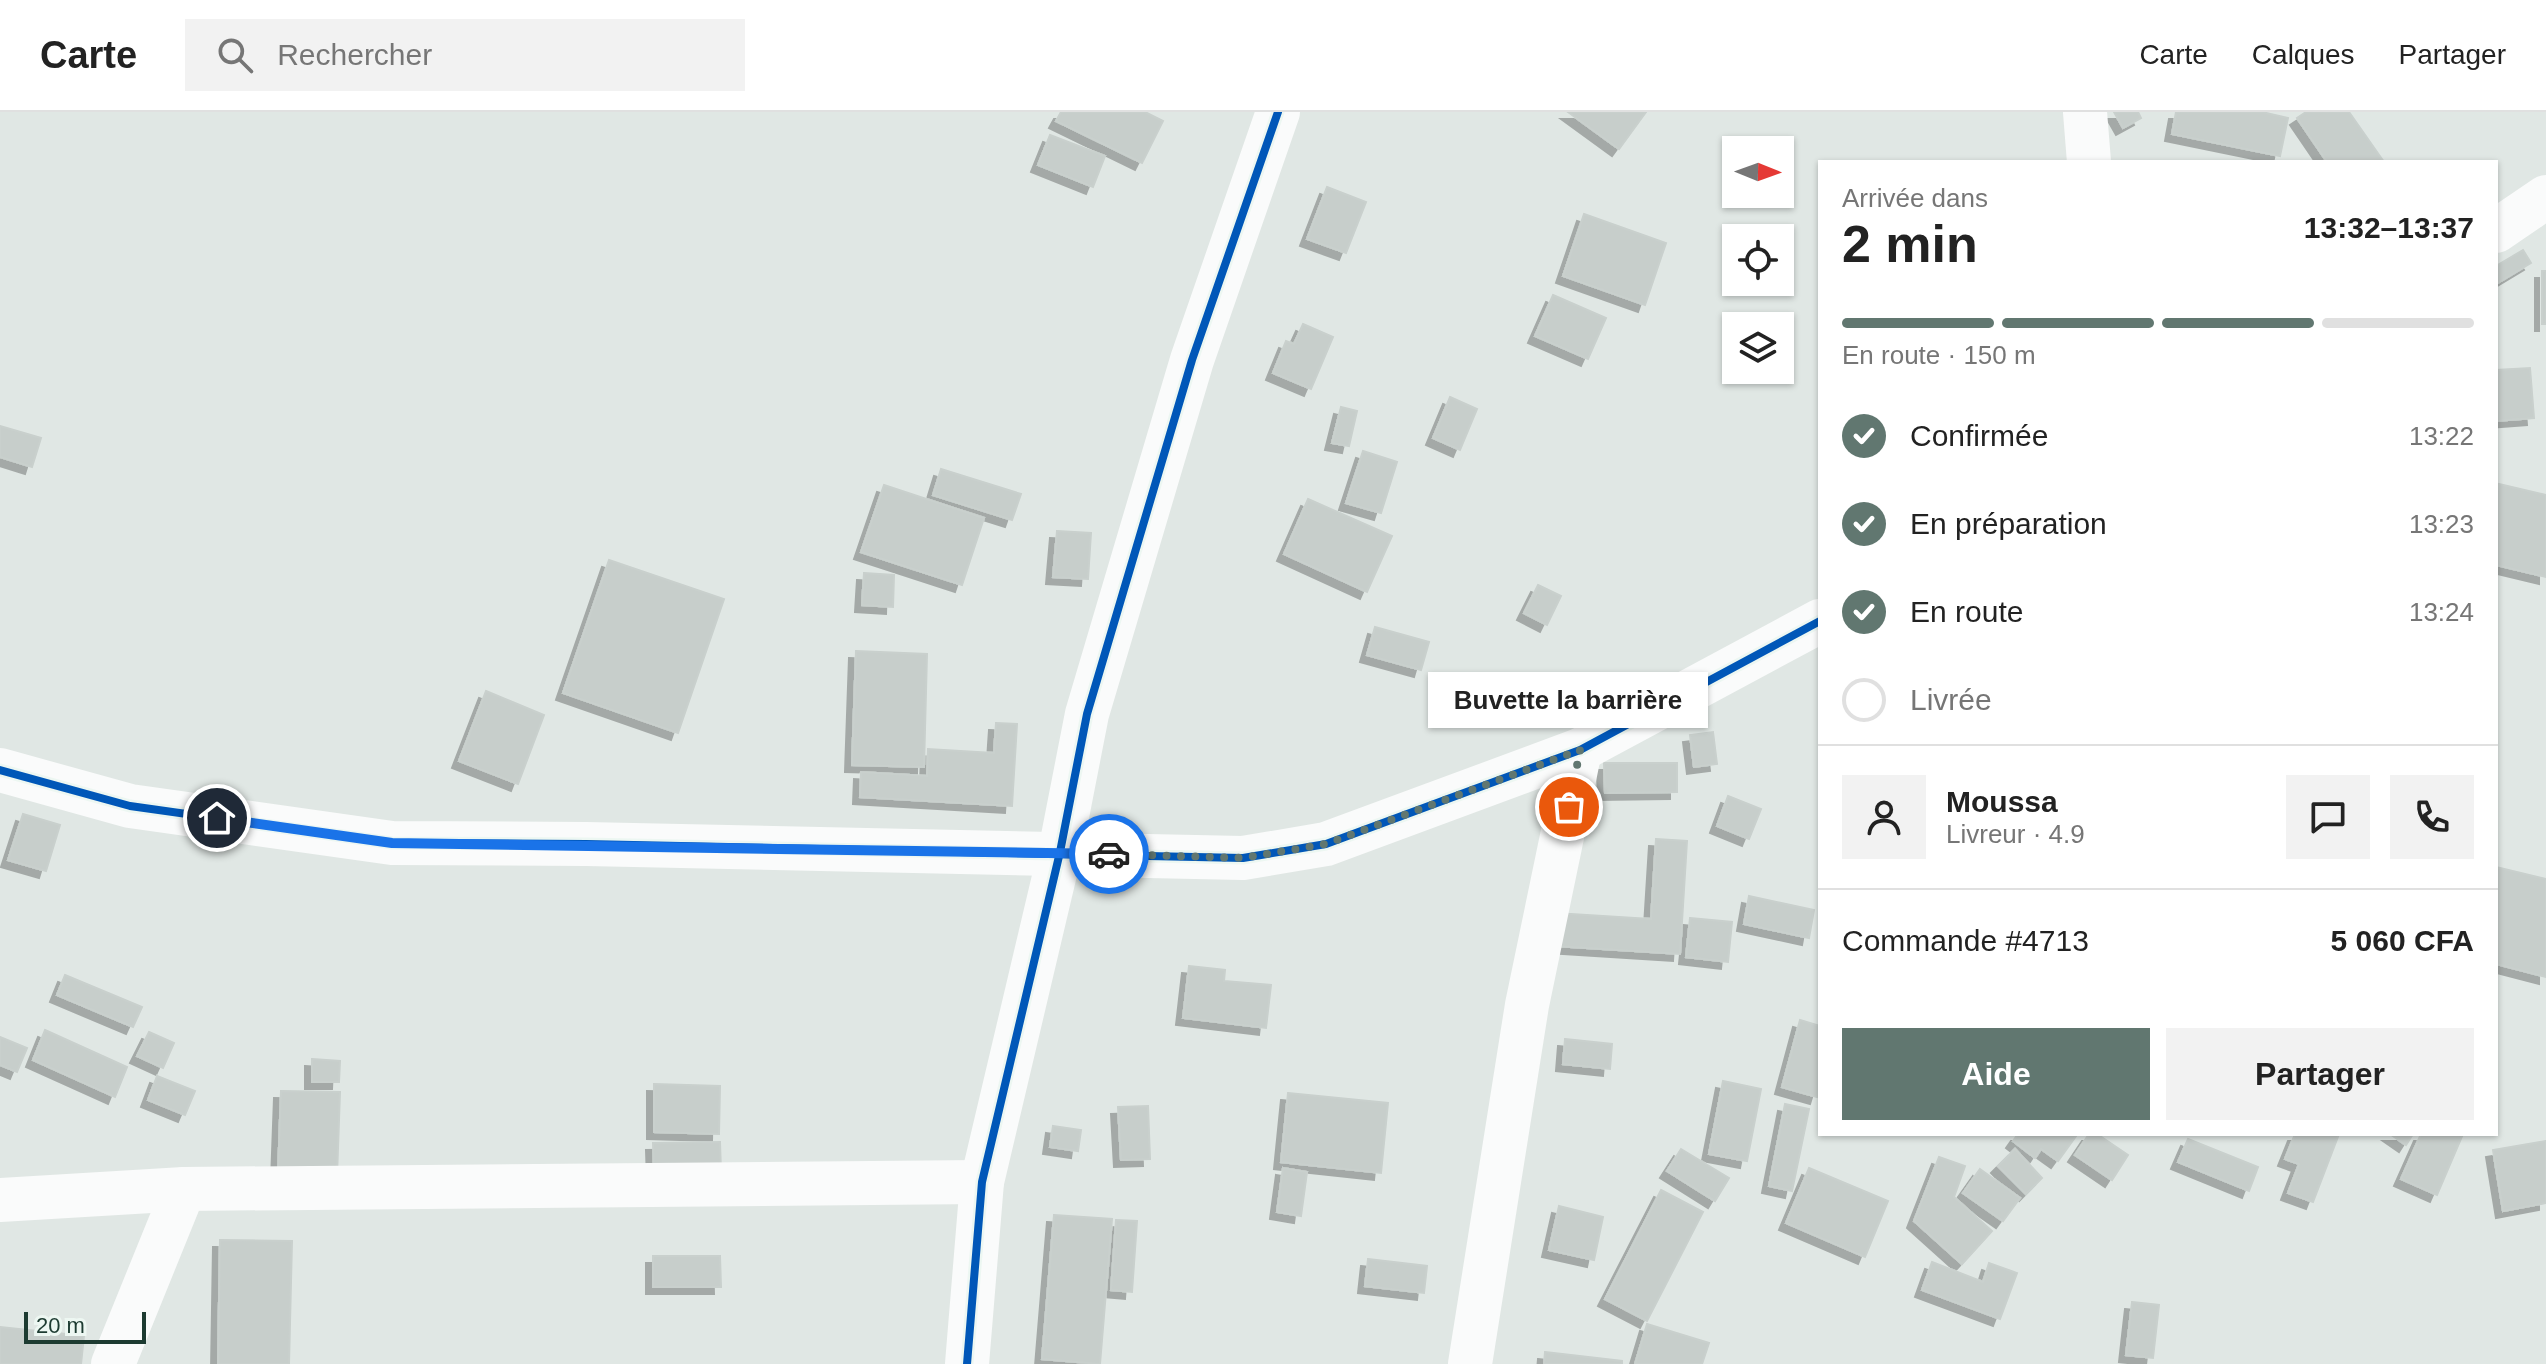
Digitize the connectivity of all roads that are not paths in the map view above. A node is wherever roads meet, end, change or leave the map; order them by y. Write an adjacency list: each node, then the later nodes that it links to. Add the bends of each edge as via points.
1 (1278, 112): 9 (street, via 1192,360 1121,596 1087,714)
2 (2085, 112): 3 (street)
3 (2089, 160)
4 (2546, 197): 5 (street)
5 (2498, 230)
6 (1818, 622): 7 (street)
7 (1580, 750): 9 (street, via 1326,844 1243,858); 15 (street, via 1527,1005)
8 (0, 770): 9 (street, via 130,806 392,843)
9 (1060, 852): 10 (street)
10 (982, 1182): 11 (street); 14 (street)
11 (184, 1189): 12 (street); 13 (street)
12 (0, 1200)
13 (113, 1364)
14 (967, 1364)
15 (1470, 1364)

